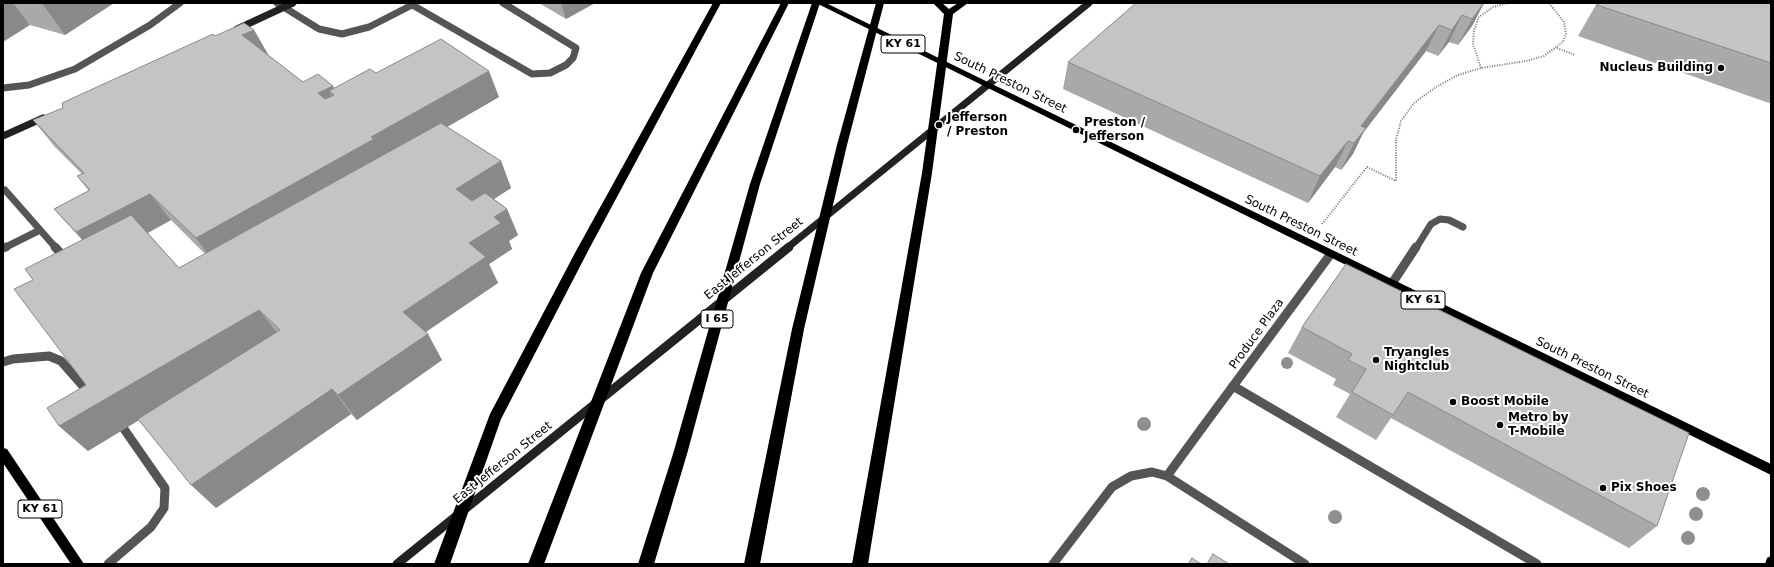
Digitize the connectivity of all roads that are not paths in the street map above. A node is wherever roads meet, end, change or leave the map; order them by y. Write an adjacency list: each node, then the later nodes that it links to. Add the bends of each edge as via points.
1 (180, 3): 18 (street, via 150,25 75,69 29,85)
2 (277, 3): 14 (street)
3 (293, 3): 14 (main road)
4 (503, 3): 13 (street, via 576,48 573,58 566,65 550,73 532,74)
5 (717, 3): 38 (highway, via 582,251 495,418)
6 (786, 3): 39 (highway, via 647,273)
7 (816, 3): 40 (highway, I 65, via 754,184 680,454)
8 (820, 3): 17 (main road, South Preston Street / KY 61)
9 (880, 3): 41 (highway, via 842,145 798,329)
10 (937, 3): 15 (highway)
11 (964, 3): 15 (highway)
12 (1089, 3): 17 (main road, East Jefferson Street)
13 (411, 4): 14 (street, via 369,27 342,34 319,30)
14 (284, 7): 16 (main road)
15 (949, 13): 42 (highway, via 927,172)
16 (227, 33)
17 (987, 86): 25 (main road, South Preston Street / KY 61); 37 (main road, East Jefferson Street)
18 (3, 88)
19 (46, 116): 20 (main road)
20 (3, 136)
21 (5, 190): 23 (street)
22 (1463, 227): 27 (street, via 1449,220 1440,219 1431,224)
23 (40, 230): 24 (street); 26 (street)
24 (3, 248)
25 (1330, 255): 27 (main road, South Preston Street / KY 61); 29 (street, Produce Plaza)
26 (71, 266)
27 (1391, 285): 33 (main road, South Preston Street / KY 61)
28 (3, 362): 30 (street, via 49,356 60,361)
29 (1233, 386): 34 (street, Produce Plaza); 45 (street)
30 (97, 402)
31 (124, 429): 36 (street, via 165,488 164,508 151,527)
32 (3, 454): 35 (main road, KY 61)
33 (1771, 470)
34 (1167, 476): 43 (street, via 1152,472 1131,476 1112,488); 44 (street)
35 (78, 564)
36 (108, 564)
37 (397, 564)
38 (442, 564)
39 (536, 564)
40 (646, 564)
41 (752, 564)
42 (860, 564)
43 (1053, 564)
44 (1305, 564)
45 (1536, 564)

